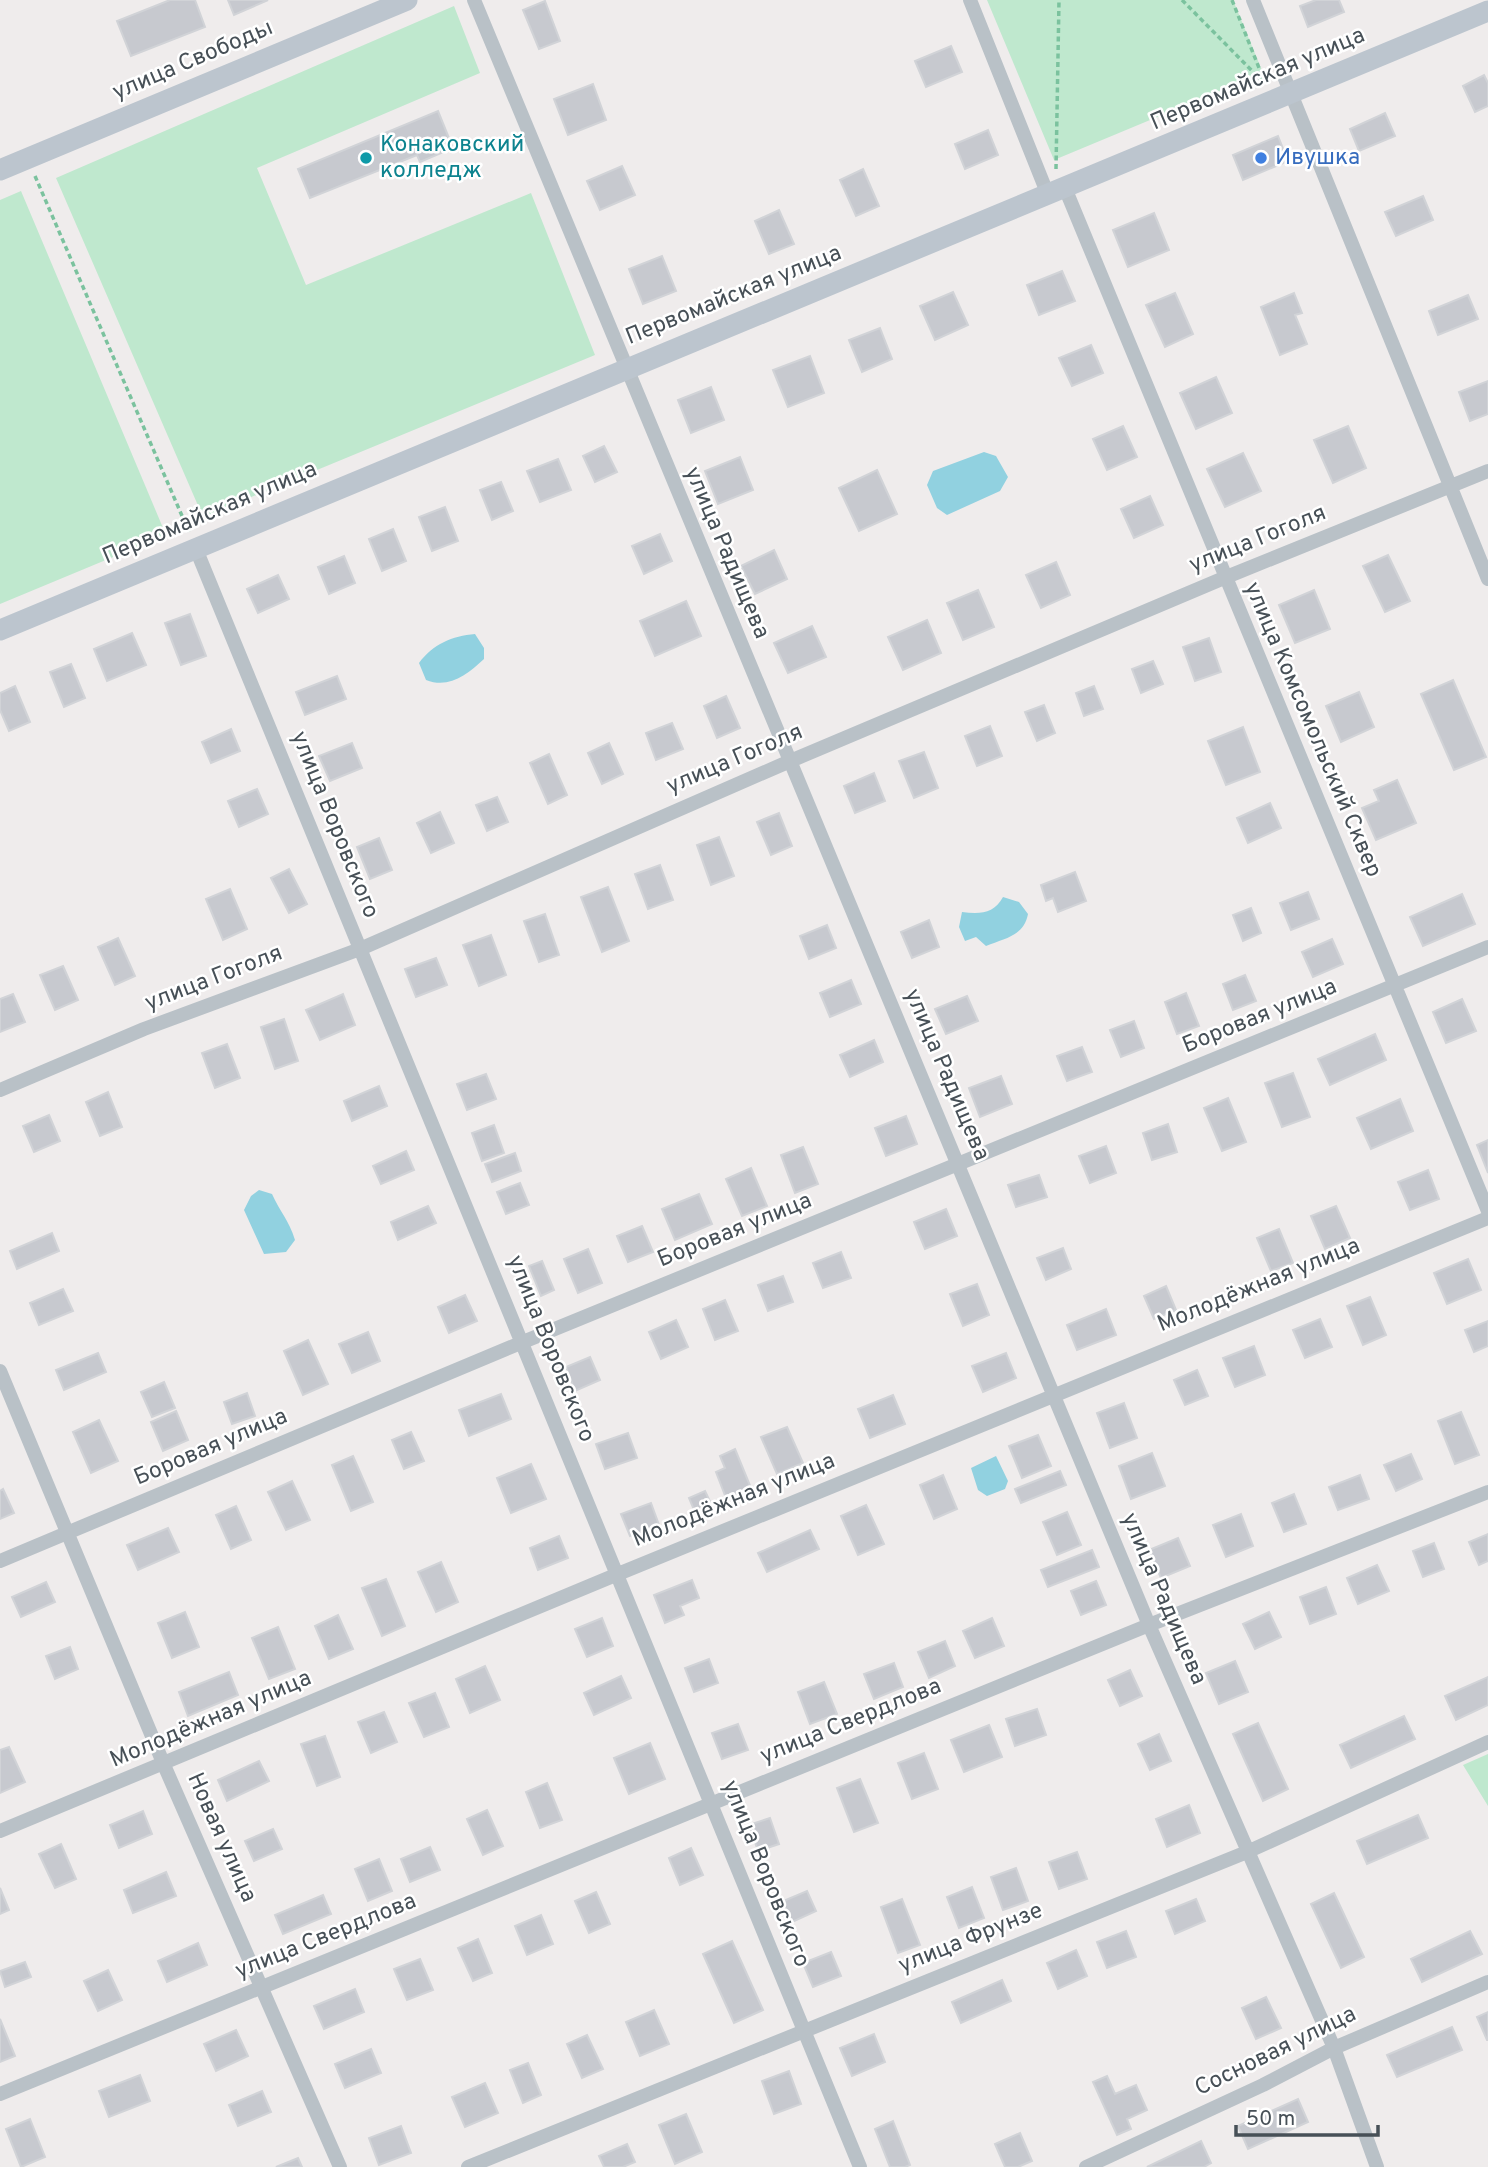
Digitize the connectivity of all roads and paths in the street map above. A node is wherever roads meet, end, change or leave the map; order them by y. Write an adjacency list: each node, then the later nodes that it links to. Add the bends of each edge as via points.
1 (407, 0): 12 (street, улица Свободы)
2 (474, 0): 16 (street, улица Радищева)
3 (970, 0): 15 (street, улица Комсомольский Сквер)
4 (1059, 0): 13 (path, via 1056,171)
5 (1182, 0): 9 (path)
6 (1231, 0): 9 (path)
7 (1253, 0): 11 (street)
8 (1488, 11): 11 (street, Первомайская улица)
9 (1266, 86): 10 (path)
10 (1254, 91)
11 (1292, 94): 15 (street, Первомайская улица); 18 (street)
12 (27, 158): 14 (street, улица Свободы); 19 (path)
13 (1068, 166)
14 (0, 170)
15 (1056, 191): 16 (street, Первомайская улица); 20 (street, улица Комсомольский Сквер)
16 (626, 369): 19 (street, Первомайская улица); 23 (street, улица Радищева)
17 (1488, 471): 18 (street, улица Гоголя)
18 (1451, 486): 20 (street, улица Гоголя); 21 (street)
19 (196, 549): 22 (street, Первомайская улица); 25 (street, улица Воровского)
20 (1224, 578): 23 (street, улица Гоголя); 26 (street, улица Комсомольский Сквер)
21 (1488, 579)
22 (0, 630)
23 (788, 762): 25 (street, улица Гоголя); 28 (street, улица Радищева)
24 (1488, 947): 26 (street, Боровая улица)
25 (360, 949): 27 (street, улица Гоголя); 31 (street, улица Воровского)
26 (1394, 986): 28 (street, Боровая улица); 29 (street, улица Комсомольский Сквер)
27 (0, 1090)
28 (960, 1165): 31 (street, Боровая улица); 33 (street, улица Радищева)
29 (1488, 1211)
30 (1488, 1218): 33 (street, Молодёжная улица)
31 (523, 1342): 35 (street, Боровая улица); 37 (street, улица Воровского)
32 (0, 1371): 35 (street, Новая улица)
33 (1053, 1395): 37 (street, Молодёжная улица); 38 (street, улица Радищева)
34 (1488, 1492): 38 (street, улица Свердлова)
35 (67, 1533): 36 (street, Боровая улица); 40 (street, Новая улица)
36 (0, 1561)
37 (618, 1574): 40 (street, Молодёжная улица); 41 (street, улица Воровского)
38 (1149, 1625): 41 (street, улица Свердлова); 43 (street, улица Радищева)
39 (1488, 1742): 43 (street, улица Фрунзе)
40 (164, 1765): 42 (street, Молодёжная улица); 45 (street, Новая улица)
41 (712, 1804): 45 (street, улица Свердлова); 46 (street, улица Воровского)
42 (0, 1831)
43 (1247, 1852): 46 (street, улица Фрунзе); 47 (street, улица Радищева)
44 (1488, 1982): 47 (street, Сосновая улица)
45 (262, 1987): 48 (street, улица Свердлова); 49 (street, Новая улица)
46 (804, 2031): 50 (street, улица Фрунзе); 51 (street, улица Воровского)
47 (1334, 2048): 52 (street, Сосновая улица); 53 (street, улица Радищева)
48 (0, 2094)
49 (340, 2167)
50 (468, 2167)
51 (860, 2167)
52 (1086, 2167)
53 (1377, 2167)

